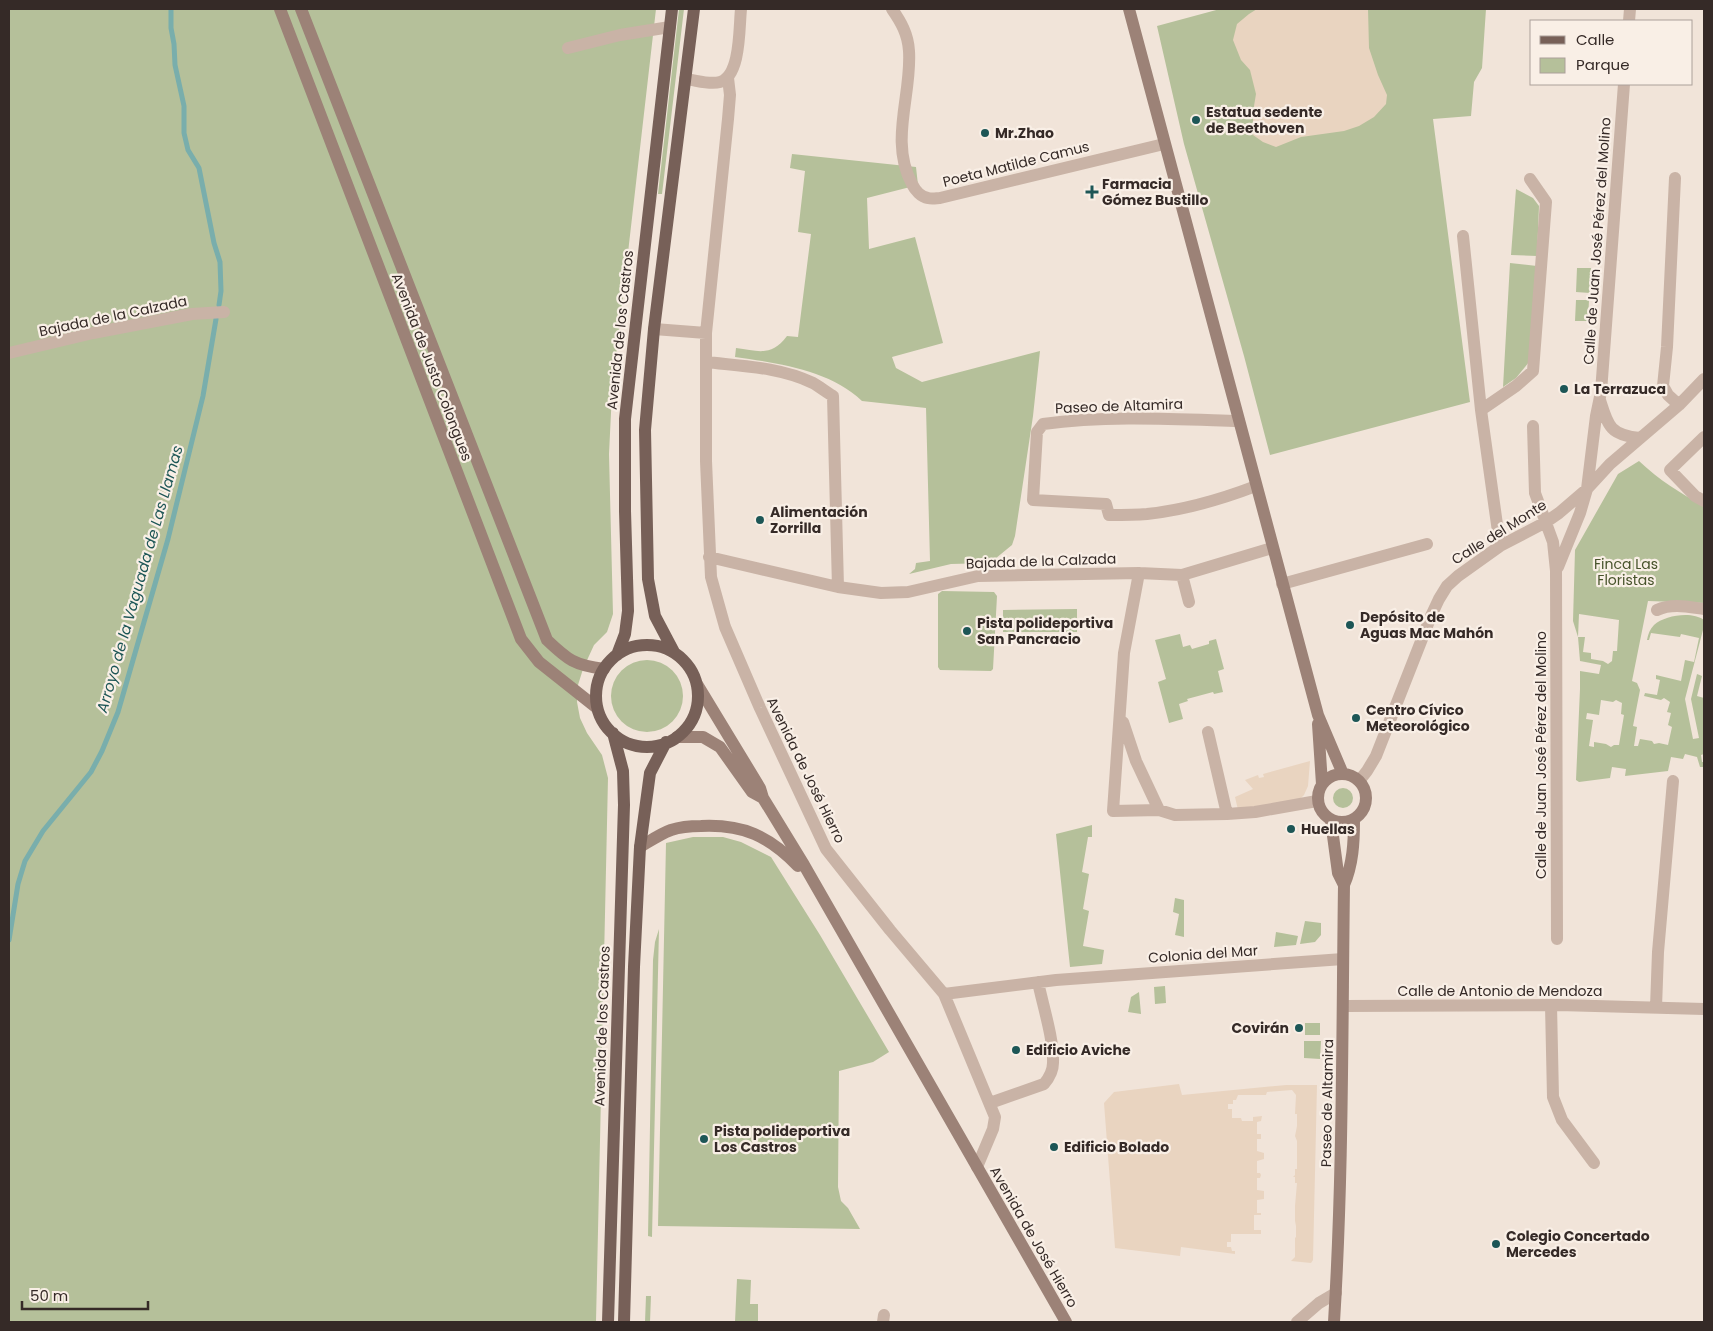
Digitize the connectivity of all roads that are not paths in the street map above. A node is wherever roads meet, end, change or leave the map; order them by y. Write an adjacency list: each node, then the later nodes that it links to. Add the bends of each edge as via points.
1 (280, 9): 52 (main road, Avenida de Justo Colongues, via 521,639 540,662)
2 (302, 9): 50 (main road, Avenida de Justo Colongues, via 546,640 566,658 582,666)
3 (672, 9): 8 (main road, Avenida de los Castros)
4 (694, 9): 11 (main road)
5 (741, 9): 10 (street, via 738,48)
6 (892, 9): 13 (street, Poeta Matilde Camus, via 907,37 909,51 902,155 913,186 928,198 940,198)
7 (1129, 9): 13 (main road)
8 (670, 27): 9 (street); 49 (main road, Avenida de los Castros, via 626,419 628,611 625,634)
9 (568, 48)
10 (728, 78): 11 (street, via 707,83); 19 (street, via 728,119)
11 (685, 79): 18 (main road)
12 (1624, 85): 23 (street, Calle de Juan José Pérez del Molino)
13 (1164, 144): 26 (main road)
14 (1675, 178): 24 (street, via 1663,386)
15 (1530, 179): 25 (street, via 1546,202 1533,371)
16 (1464, 236): 25 (street)
17 (224, 312): 20 (street, Bajada de la Calzada, via 192,314 93,333)
18 (654, 329): 19 (street); 48 (main road, via 646,430 648,579 655,616)
19 (706, 333): 21 (street)
20 (9, 354)
21 (706, 362): 39 (street); 44 (street, via 786,374 812,383 833,396)
22 (1704, 379): 24 (street, Calle del Monte)
23 (1600, 400): 28 (street, Calle de Juan José Pérez del Molino, via 1607,423 1617,433); 31 (street, Calle de Juan José Pérez del Molino)
24 (1679, 404): 28 (street, Calle del Monte)
25 (1481, 410): 37 (street)
26 (1239, 421): 30 (main road); 30 (street, Paseo de Altamira, via 1150,418 1043,424 1037,432 1033,500 1106,504 1108,515 1148,514)
27 (1533, 426): 34 (street, Calle de Juan José Pérez del Molino, via 1535,493)
28 (1640, 438): 31 (street, Calle del Monte)
29 (1704, 438): 32 (street, via 1670,470)
30 (1256, 486): 38 (main road)
31 (1586, 489): 33 (street, Calle del Monte); 35 (street, Calle de Juan José Pérez del Molino)
32 (1704, 501)
33 (1558, 513): 34 (street, Calle del Monte); 35 (street, via 1567,525)
34 (1546, 522): 37 (street, Calle del Monte); 40 (street, Calle de Juan José Pérez del Molino, via 1553,542)
35 (1569, 537): 40 (street, Calle de Juan José Pérez del Molino)
36 (1427, 544): 43 (street)
37 (1500, 546): 61 (street, Calle del Monte, via 1458,576 1439,599 1376,756)
38 (1272, 548): 42 (street, Bajada de la Calzada); 43 (main road)
39 (709, 557): 44 (street, Bajada de la Calzada); 76 (street, Avenida de José Hierro, via 711,577 725,626 826,849)
40 (1556, 571): 73 (street, Calle de Juan José Pérez del Molino)
41 (1139, 573): 42 (street, Bajada de la Calzada); 44 (street, Bajada de la Calzada, via 978,576 908,592); 53 (street, via 1124,653)
42 (1182, 575): 45 (street)
43 (1282, 584): 54 (main road)
44 (838, 587)
45 (1189, 602)
46 (1704, 609): 47 (street, via 1664,606)
47 (1657, 610)
48 (674, 652): 49 (main road, via 655,645 635,646); 51 (main road, via 689,666)
49 (617, 655): 50 (main road)
50 (604, 669): 52 (main road, via 597,688)
51 (697, 684): 57 (main road, via 698,704 691,723); 64 (main road, Avenida de José Hierro, via 760,788)
52 (597, 708): 56 (main road)
53 (1121, 715): 58 (street); 59 (street)
54 (1318, 715): 60 (main road); 63 (main road)
55 (1208, 732): 67 (street)
56 (613, 733): 57 (main road, via 620,740 639,747 659,746); 85 (main road, Avenida de los Castros, via 623,771 624,805)
57 (672, 740): 64 (main road, Avenida de José Hierro, via 703,737 720,747 752,792); 70 (main road, via 650,774)
58 (1118, 760): 59 (street); 66 (street, via 1113,811)
59 (1136, 761): 66 (street)
60 (1343, 774): 61 (main road); 63 (main road, via 1328,778)
61 (1359, 781): 68 (main road, via 1365,790 1366,801)
62 (1673, 781): 79 (street)
63 (1322, 784): 65 (main road)
64 (762, 798): 71 (main road, Avenida de José Hierro)
65 (1317, 802): 67 (street); 69 (main road, via 1322,813)
66 (1159, 810): 67 (street, via 1175,815)
67 (1227, 814)
68 (1354, 820): 69 (main road); 72 (main road, Paseo de Altamira, via 1350,870)
69 (1332, 821): 72 (main road, Paseo de Altamira, via 1338,873)
70 (640, 847): 71 (main road, Avenida de José Hierro, via 673,829 718,825 742,828 772,842); 86 (main road)
71 (812, 880): 83 (main road, Avenida de José Hierro)
72 (1344, 885): 74 (main road, Paseo de Altamira)
73 (1557, 939)
74 (1343, 959): 75 (street, Colonia del Mar); 77 (main road, Paseo de Altamira)
75 (1038, 982): 76 (street); 81 (street, via 1052,1045 1050,1077 1044,1084)
76 (944, 994): 81 (street, Avenida de José Hierro)
77 (1344, 1006): 78 (street, Calle de Antonio de Mendoza); 84 (main road, Paseo de Altamira)
78 (1551, 1006): 79 (street, Calle de Antonio de Mendoza); 82 (street, via 1553,1097 1562,1120)
79 (1656, 1007): 80 (street, Calle de Antonio de Mendoza)
80 (1704, 1010)
81 (990, 1103): 83 (street, Avenida de José Hierro, via 995,1117 993,1129)
82 (1594, 1163)
83 (977, 1167): 87 (main road, Avenida de José Hierro)
84 (1336, 1293): 88 (street); 89 (main road, Paseo de Altamira)
85 (608, 1322)
86 (624, 1322)
87 (1066, 1322)
88 (1297, 1322)
89 (1334, 1322)

